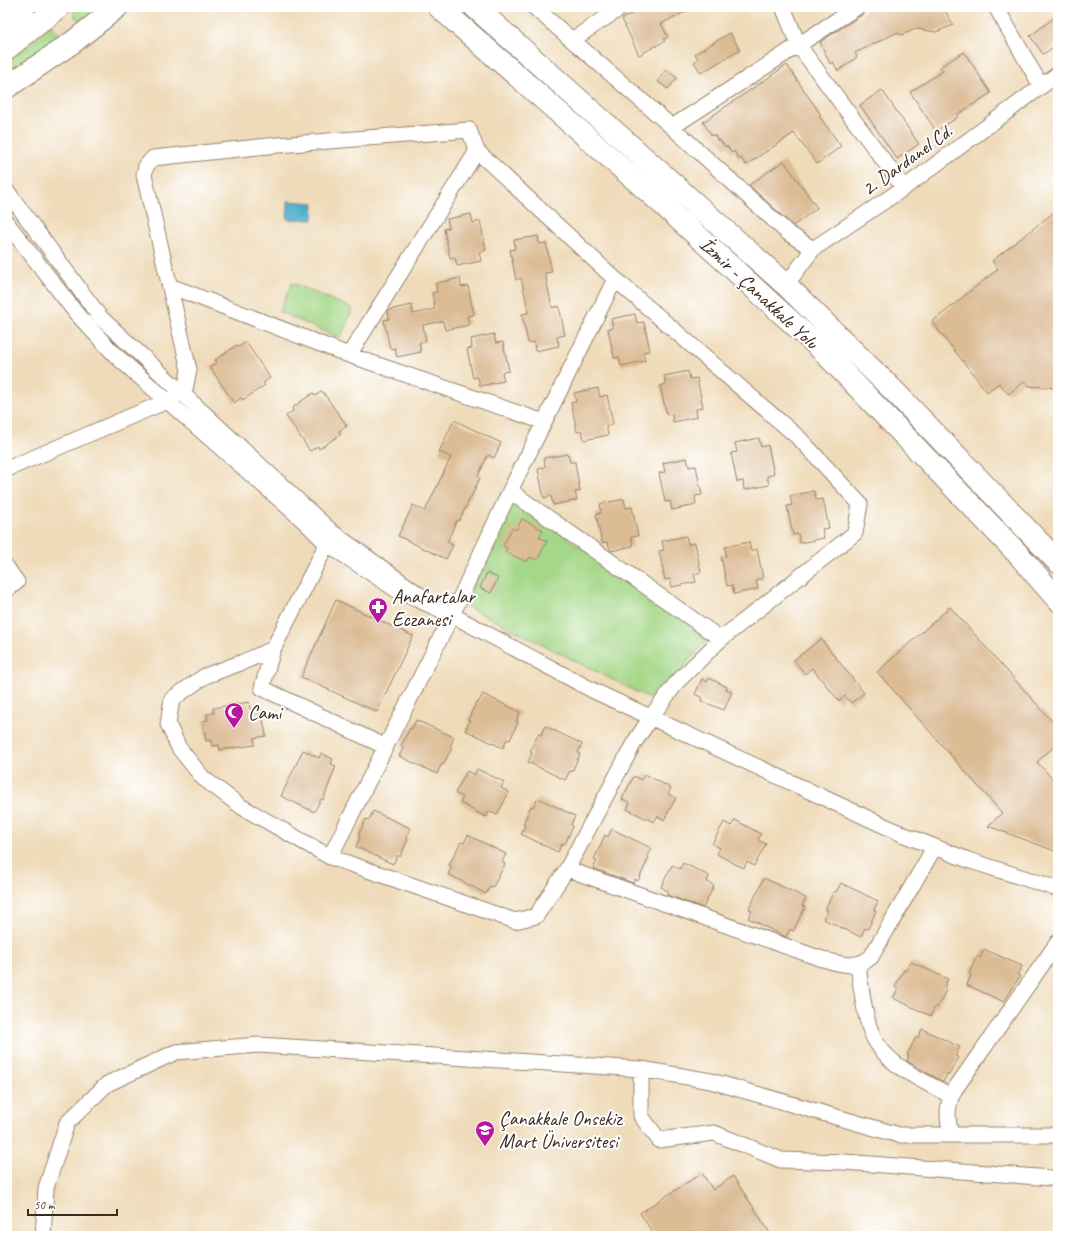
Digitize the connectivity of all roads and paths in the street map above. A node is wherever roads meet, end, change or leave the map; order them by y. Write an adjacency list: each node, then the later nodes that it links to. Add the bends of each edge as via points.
1 (24, 7): 13 (highway)
2 (440, 7): 37 (highway, İzmir - Çanakkale Yolu, via 657,199 823,351 1018,554)
3 (475, 7): 25 (highway, İzmir - Çanakkale Yolu)
4 (534, 7): 12 (street)
5 (622, 7): 12 (street)
6 (783, 7): 14 (street)
7 (857, 7): 14 (street)
8 (996, 7): 16 (street)
9 (57, 8): 11 (highway); 13 (highway)
10 (112, 8): 11 (highway)
11 (81, 36): 17 (highway)
12 (572, 40): 18 (street)
13 (11, 45)
14 (799, 46): 18 (street); 20 (street)
15 (1058, 74): 16 (street, 2. Dardanel Cd.)
16 (1041, 86): 20 (street, 2. Dardanel Cd.)
17 (7, 87)
18 (672, 127): 23 (street, via 788,233)
19 (477, 150): 24 (street); 26 (street, via 469,130 153,158 146,166 144,175); 27 (street)
20 (904, 188): 23 (street, 2. Dardanel Cd.)
21 (7, 191): 28 (street, via 100,317)
22 (7, 223): 29 (street, via 76,313 115,354)
23 (813, 249): 25 (street, 2. Dardanel Cd.)
24 (615, 278): 30 (street); 39 (street, via 800,439 860,504 855,533)
25 (786, 285): 34 (highway, İzmir - Çanakkale Yolu, via 896,393)
26 (170, 286): 27 (street); 28 (street, via 189,370)
27 (349, 355): 30 (street)
28 (184, 394): 29 (street); 33 (street)
29 (166, 401): 31 (street); 33 (street, via 304,521)
30 (544, 422): 32 (street)
31 (7, 469)
32 (510, 491): 38 (street); 39 (street)
33 (330, 538): 38 (street, via 398,591); 40 (street)
34 (1058, 562)
35 (7, 568): 36 (street, via 17,582)
36 (7, 590)
37 (1058, 600)
38 (452, 615): 41 (street, via 594,691); 42 (street)
39 (721, 640): 41 (street, via 678,682)
40 (273, 649): 42 (street, via 262,688); 44 (street, via 204,676 172,699 168,724 179,748 203,778 242,807)
41 (651, 717): 43 (street); 45 (street, via 634,743)
42 (384, 746): 44 (street)
43 (934, 848): 46 (street); 48 (street, via 871,957)
44 (330, 857): 45 (street, via 515,921 536,916)
45 (567, 869): 48 (street, via 819,958 850,966)
46 (1058, 889)
47 (1058, 942): 50 (street)
48 (858, 965): 50 (street, via 869,1026 880,1049 898,1066)
49 (641, 1069): 51 (street, via 711,1081 900,1135); 53 (street, via 641,1116 659,1140 714,1134 781,1160 844,1162); 54 (street, via 258,1045 176,1052 107,1084 67,1123 46,1188)
50 (951, 1096): 51 (street, via 947,1114)
51 (951, 1135): 52 (street)
52 (1058, 1135)
53 (1058, 1180)
54 (43, 1236)

